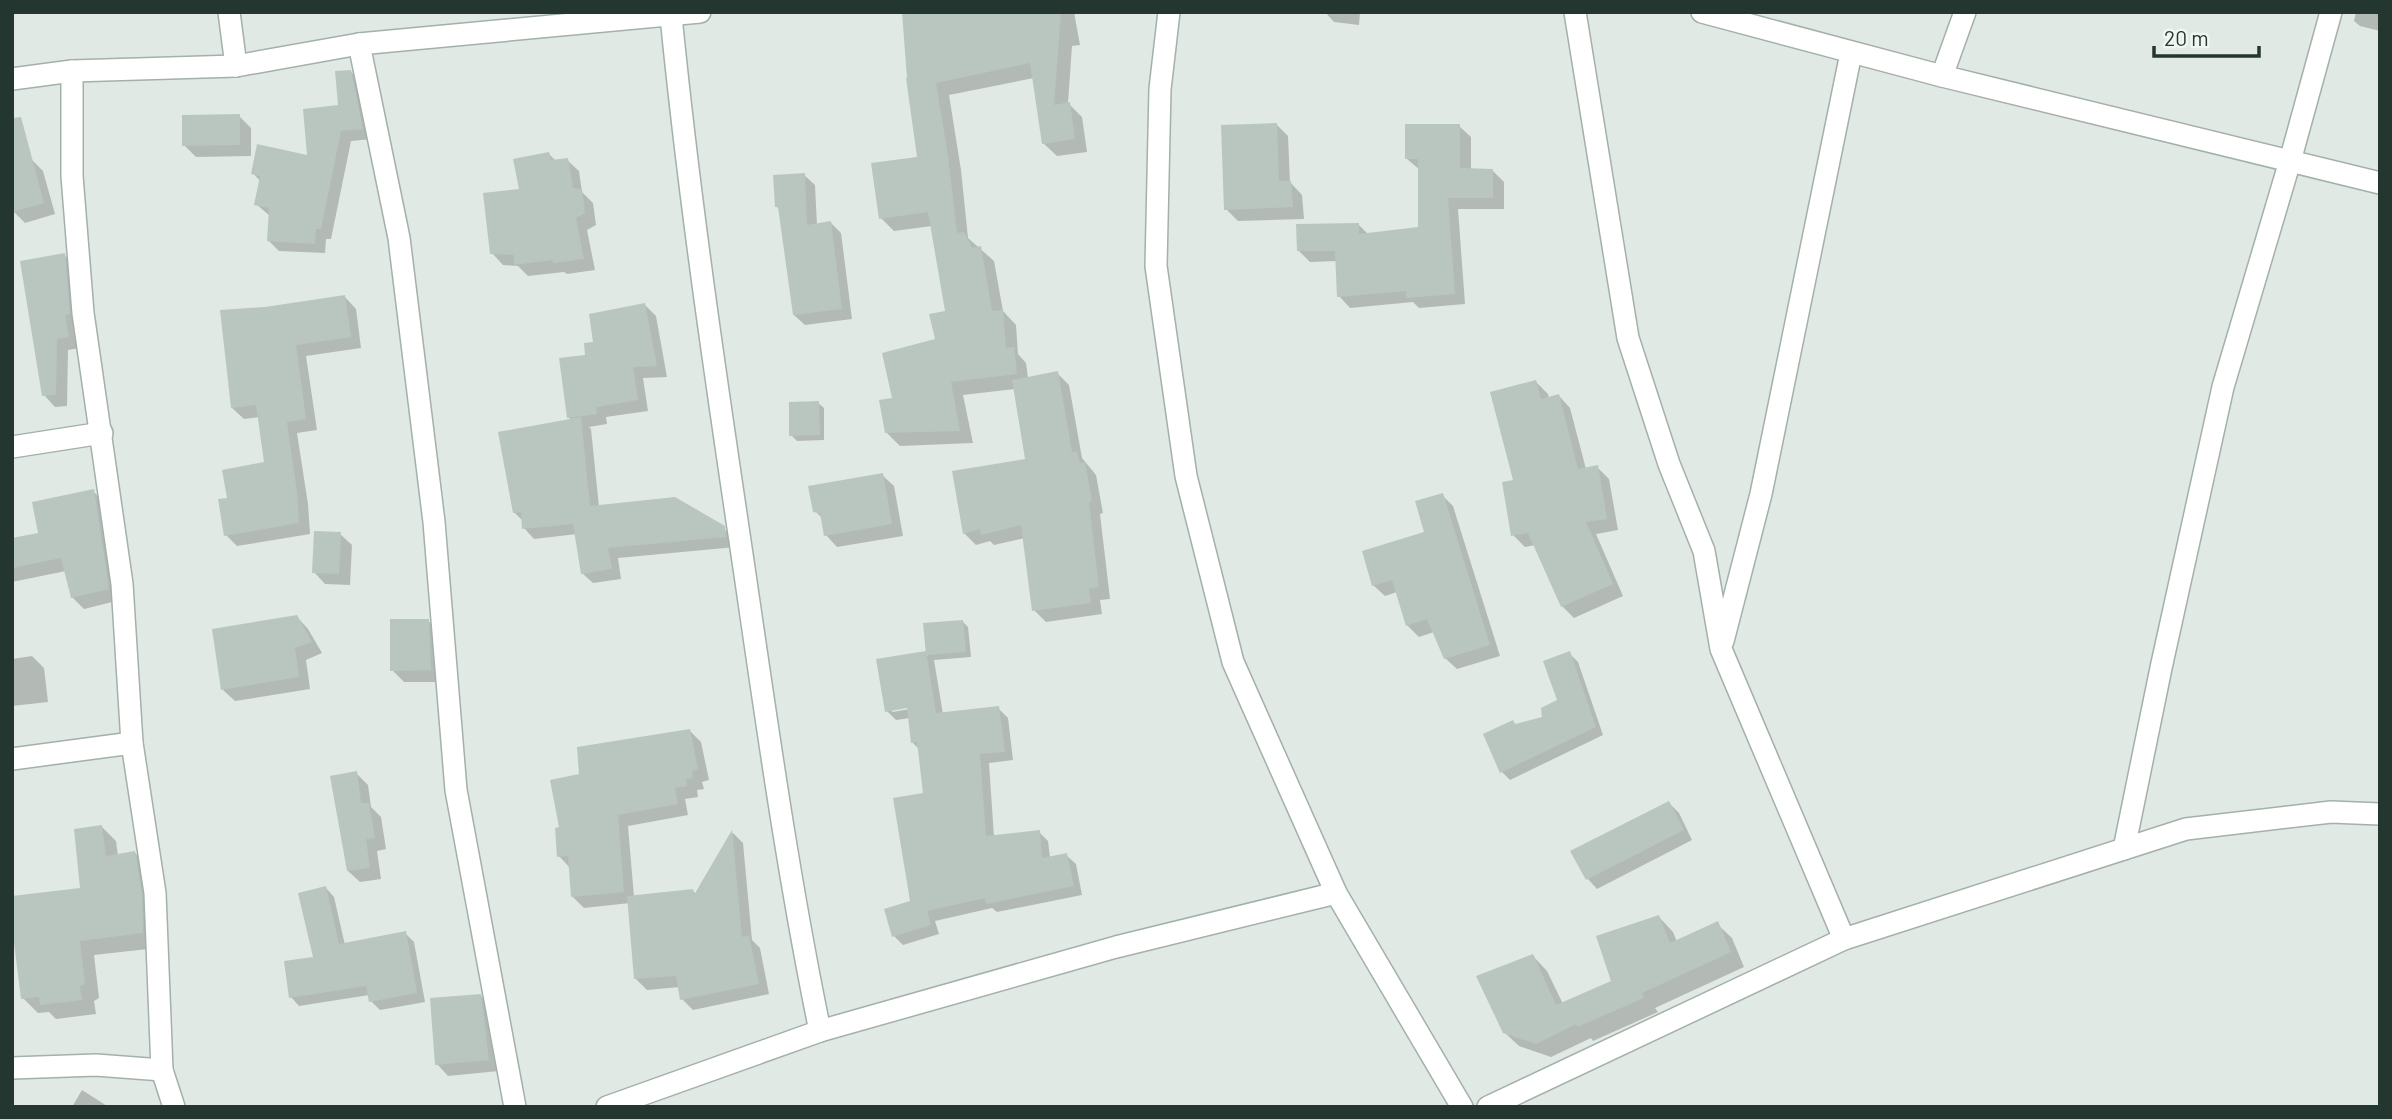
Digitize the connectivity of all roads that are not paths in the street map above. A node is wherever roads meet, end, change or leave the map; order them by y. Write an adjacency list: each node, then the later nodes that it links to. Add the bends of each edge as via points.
1 (229, 12): 11 (street)
2 (700, 12): 8 (street)
3 (1169, 12): 24 (street, via 1160,89 1156,266 1186,476 1233,662)
4 (1575, 12): 19 (street, via 1629,338 1669,464 1704,551)
5 (1702, 12): 10 (street)
6 (1965, 12): 13 (street)
7 (2331, 12): 15 (street)
8 (671, 16): 9 (street); 26 (street, via 726,449 798,922)
9 (359, 44): 11 (street); 30 (street, via 399,238 434,523 456,790)
10 (1851, 53): 13 (street); 19 (street, via 1761,494)
11 (236, 66): 12 (street)
12 (72, 71): 14 (street); 17 (street, via 72,176 82,299)
13 (1942, 76): 15 (street)
14 (12, 79)
15 (2290, 161): 16 (street); 23 (street, via 2223,387)
16 (2380, 183)
17 (102, 433): 18 (street); 20 (street, via 122,584)
18 (12, 447)
19 (1721, 649): 25 (street)
20 (132, 743): 21 (street); 28 (street, via 155,893)
21 (12, 759)
22 (2380, 814): 23 (street, via 2331,812 2186,829)
23 (2124, 849): 25 (street)
24 (1336, 893): 26 (street, via 1116,947); 32 (street)
25 (1844, 939): 33 (street)
26 (820, 1031): 31 (street)
27 (12, 1068): 28 (street, via 96,1065)
28 (163, 1070): 29 (street)
29 (174, 1107)
30 (515, 1107)
31 (607, 1107)
32 (1462, 1107)
33 (1488, 1107)

